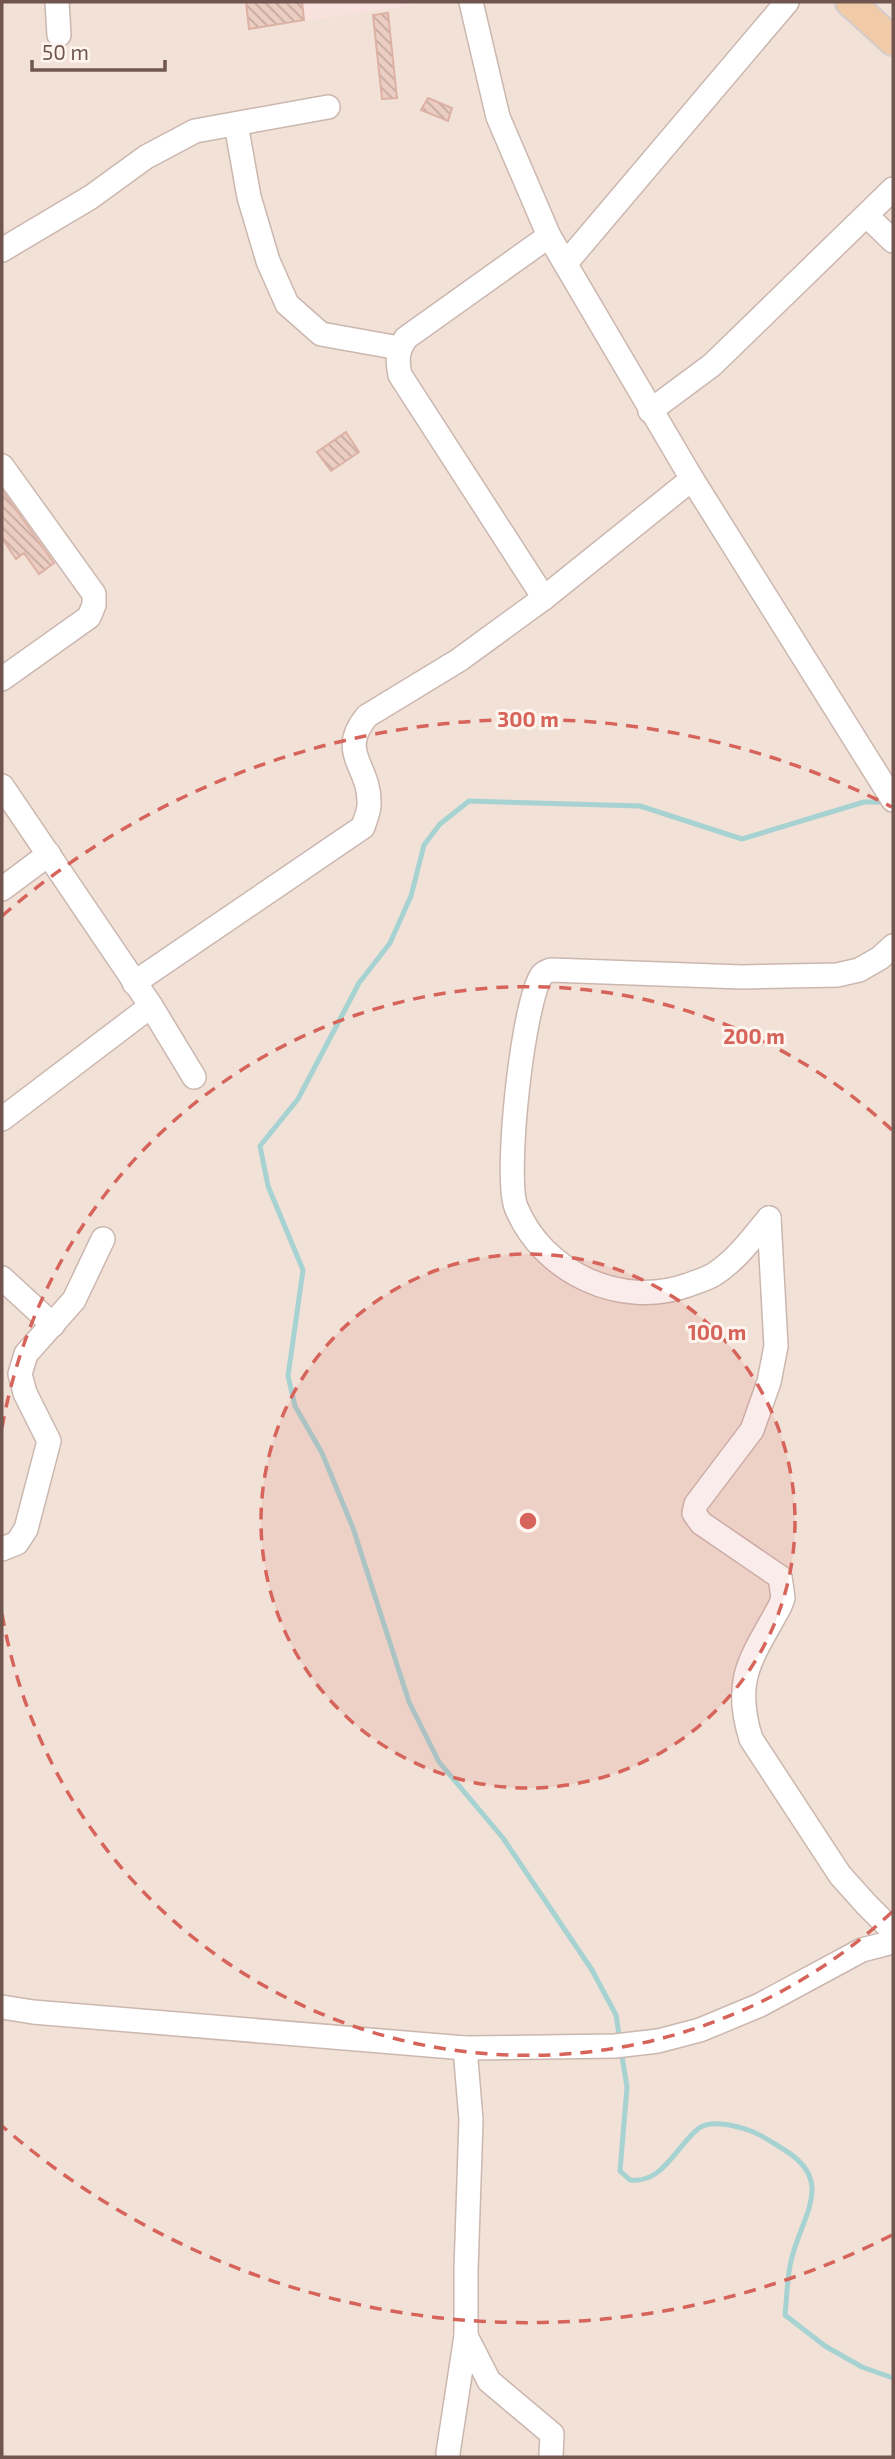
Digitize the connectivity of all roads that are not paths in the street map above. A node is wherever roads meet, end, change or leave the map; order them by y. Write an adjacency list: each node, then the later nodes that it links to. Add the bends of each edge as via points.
1 (57, 2): 5 (street)
2 (471, 2): 11 (street, via 498,117)
3 (787, 2): 14 (street)
4 (850, 2): 6 (main road)
5 (59, 35)
6 (893, 41)
7 (328, 107): 8 (street)
8 (236, 124): 13 (street, via 195,131 146,157 91,197); 15 (street, via 249,197 268,261 287,304 321,334)
9 (893, 189): 10 (street)
10 (867, 216): 12 (street); 16 (street, via 712,365)
11 (549, 236): 14 (street); 15 (street, via 406,338)
12 (893, 241)
13 (2, 250)
14 (566, 263): 16 (street)
15 (399, 348): 19 (street, via 400,375)
16 (650, 411): 18 (street)
17 (2, 466): 20 (street, via 93,594 94,605 89,617)
18 (692, 479): 19 (street); 22 (street)
19 (544, 598): 26 (street, via 459,660 367,716 358,727 352,743 366,780 369,806 363,827)
20 (2, 680)
21 (2, 786): 23 (street)
22 (890, 789)
23 (49, 854): 24 (street); 26 (street)
24 (2, 889)
25 (893, 946): 34 (street, via 859,970 837,975 742,978 545,972 537,985 528,1024 511,1172 515,1204 538,1242 589,1283 611,1290 673,1290 711,1277 736,1259 769,1218 776,1346 769,1382 752,1430 696,1504 694,1513 779,1577 783,1598 745,1678 744,1718 751,1739 840,1875)
26 (134, 983): 27 (street)
27 (150, 1006): 28 (street); 29 (street)
28 (194, 1077)
29 (2, 1119)
30 (103, 1239): 32 (street, via 74,1300)
31 (2, 1278): 32 (street)
32 (53, 1325): 33 (street, via 26,1354 20,1374 50,1441 48,1450 26,1529 17,1543)
33 (2, 1549)
34 (893, 1931)
35 (893, 1942): 37 (street, via 862,1950 760,2005 700,2030 658,2041 580,2048)
36 (2, 2007): 37 (street)
37 (465, 2049): 38 (street, via 471,2120)
38 (466, 2336): 39 (street); 40 (street, via 489,2381 552,2434)
39 (448, 2453)
40 (551, 2457)

